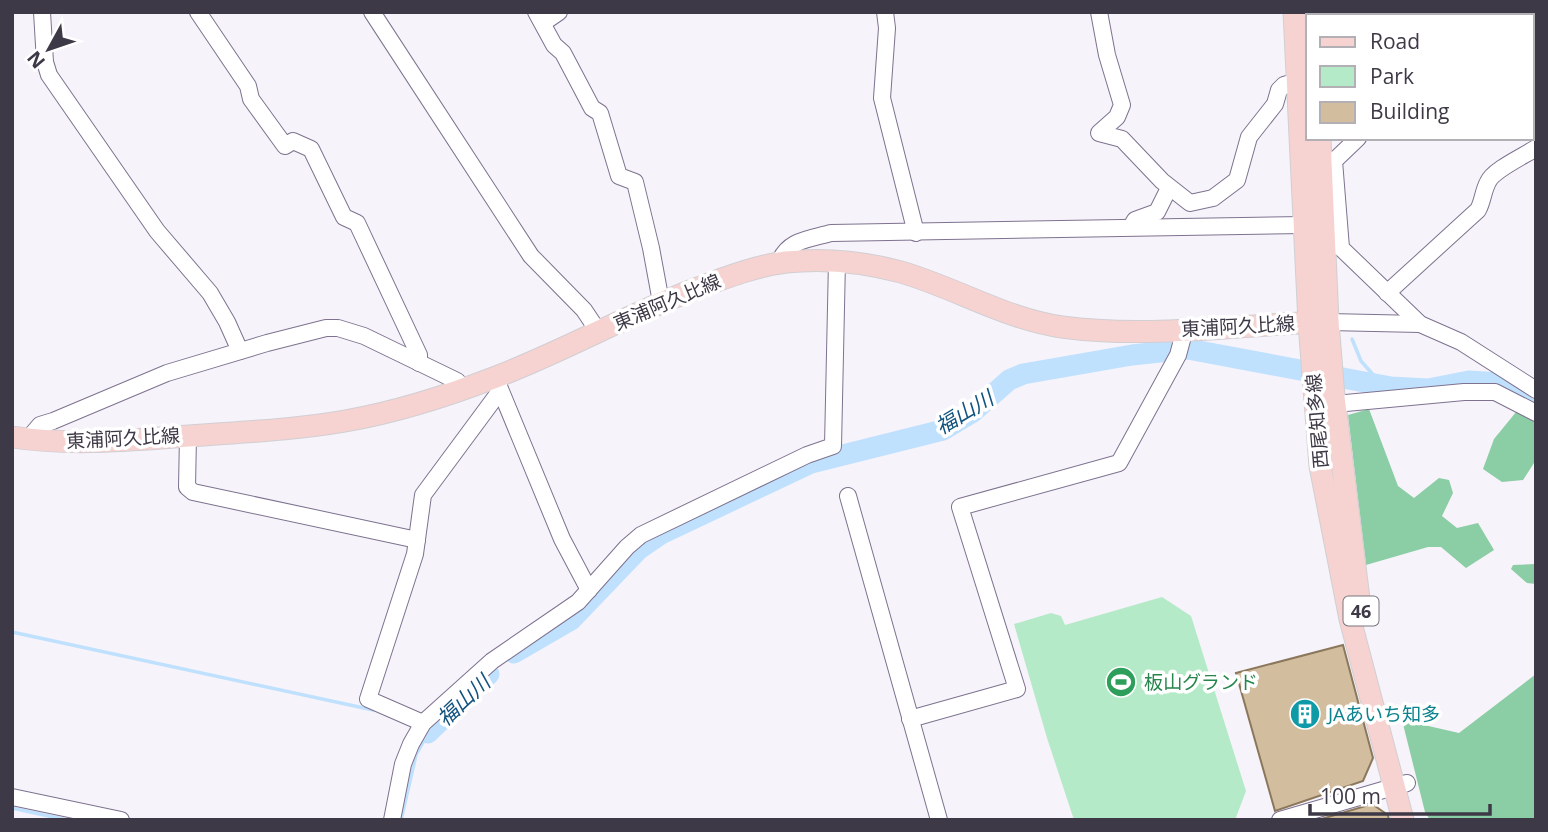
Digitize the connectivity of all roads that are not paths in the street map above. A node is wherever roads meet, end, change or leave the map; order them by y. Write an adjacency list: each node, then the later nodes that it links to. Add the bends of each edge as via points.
1 (42, 12): 26 (street, via 49,75 157,232 210,293)
2 (198, 12): 27 (street, via 285,146 293,141 311,149 344,217 356,223)
3 (372, 12): 23 (street, via 531,256 584,310)
4 (559, 12): 8 (street)
5 (885, 12): 17 (street, via 882,98)
6 (1099, 12): 14 (street, via 1122,111 1099,134 1122,139)
7 (1294, 12): 9 (main road, 西尾知多線 / 46)
8 (539, 17): 21 (street, via 592,108 600,113 619,176 635,182)
9 (1298, 81): 14 (street, via 1279,90 1275,104 1249,137 1237,180 1228,188 1213,198 1190,202); 15 (main road, 西尾知多線 / 46)
10 (1321, 140): 13 (main road, 西尾知多線 / 46)
11 (1355, 140): 13 (street)
12 (1536, 148): 20 (street, via 1492,176 1478,210)
13 (1327, 161): 20 (street, via 1341,248); 24 (main road, 西尾知多線 / 46)
14 (1170, 188): 16 (street, via 1157,212 1135,220)
15 (1304, 225): 16 (street); 24 (main road, 西尾知多線 / 46)
16 (1131, 227): 17 (street)
17 (916, 233): 19 (street, via 831,233 783,251)
18 (837, 261): 19 (main road, 東浦阿久比線); 25 (main road, 東浦阿久比線, via 902,272 1032,320); 37 (street, via 833,446 641,535)
19 (779, 263): 21 (main road, 東浦阿久比線)
20 (1387, 293): 22 (street)
21 (661, 302): 23 (main road, 東浦阿久比線)
22 (1420, 324): 24 (street); 30 (street, via 1461,342)
23 (598, 331): 28 (main road, 東浦阿久比線)
24 (1320, 333): 25 (main road, 東浦阿久比線); 31 (main road, 西尾知多線 / 46)
25 (1182, 343): 38 (street, via 1119,463 960,507 1017,689)
26 (240, 351): 27 (street, via 314,330 338,328); 34 (street, via 156,377 40,425)
27 (419, 363): 29 (street)
28 (498, 384): 29 (main road, 東浦阿久比線); 36 (street, via 423,495); 37 (street, via 562,539)
29 (463, 388): 33 (main road, 東浦阿久比線, via 409,407 344,421)
30 (1536, 390)
31 (1327, 400): 32 (street, via 1495,393); 40 (main road, 西尾知多線 / 46, via 1361,612)
32 (1536, 413)
33 (188, 436): 34 (main road, 東浦阿久比線, via 94,442); 36 (street, via 187,487 193,492)
34 (20, 438)
35 (848, 496): 38 (street)
36 (418, 540): 39 (street, via 368,699)
37 (589, 590): 39 (street, via 566,612 492,661)
38 (910, 719): 45 (street)
39 (423, 723): 44 (street, via 403,764)
40 (1401, 785): 46 (street); 47 (main road, 西尾知多線 / 46); 48 (main road, 西尾知多線 / 46)
41 (12, 797): 42 (street)
42 (91, 817): 43 (street)
43 (121, 820)
44 (392, 820)
45 (939, 820)
46 (1280, 820)
47 (1403, 820)
48 (1417, 820)

